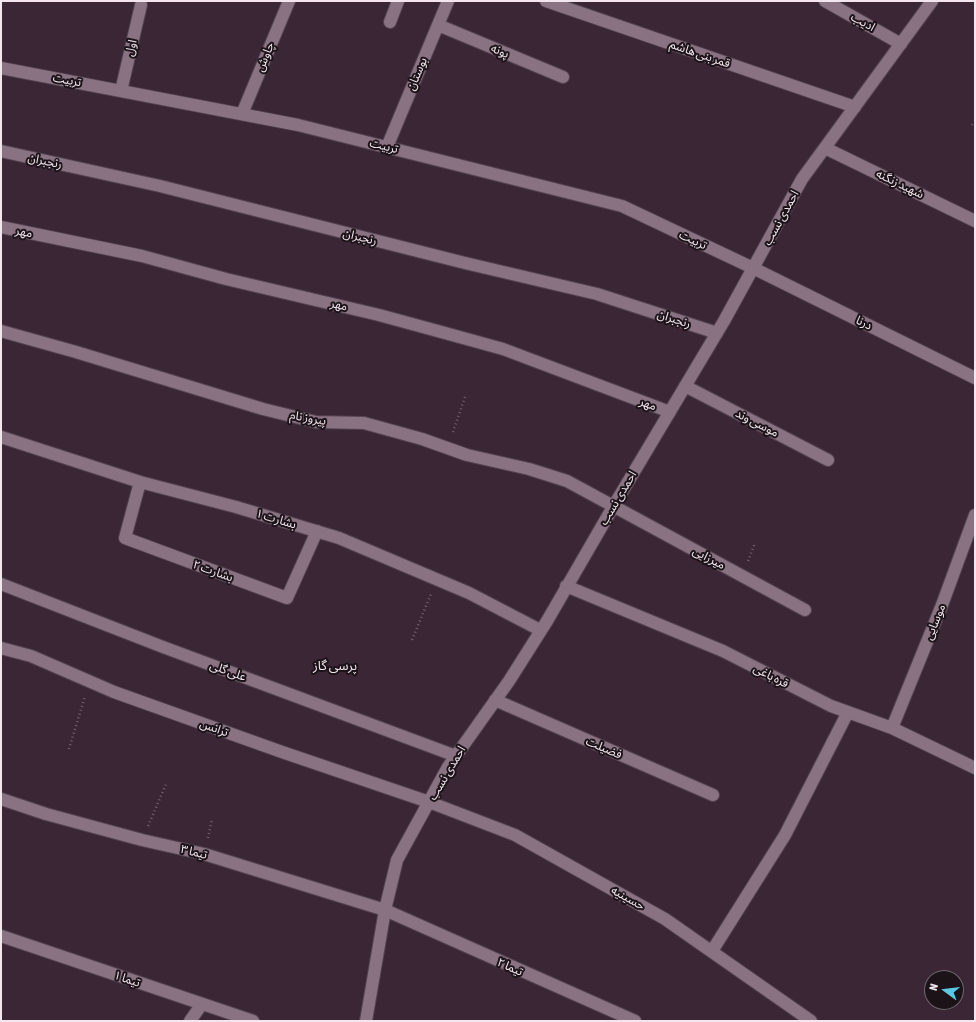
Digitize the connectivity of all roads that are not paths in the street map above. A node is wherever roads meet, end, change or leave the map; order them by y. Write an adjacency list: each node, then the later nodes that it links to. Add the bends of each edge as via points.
1 (289, 1): 15 (street, چاوش)
2 (398, 1): 8 (street)
3 (448, 1): 9 (street, بوستان)
4 (546, 1): 14 (street, قمر بنی هاشم)
5 (825, 1): 10 (street, ادیب)
6 (932, 1): 10 (street, احمدی نسب)
7 (141, 5): 13 (street, اول)
8 (390, 22)
9 (438, 25): 12 (street, پونه); 16 (street, بوستان)
10 (901, 44): 14 (street, احمدی نسب)
11 (1, 68): 13 (street, تربیت)
12 (563, 77)
13 (121, 90): 15 (street, تربیت)
14 (855, 107): 17 (street, احمدی نسب)
15 (242, 114): 16 (street, تربیت)
16 (387, 147): 21 (street, تربیت, via 622,206)
17 (825, 148): 19 (street, شهید زنگنه); 21 (street, احمدی نسب, via 802,179)
18 (1, 151): 23 (street, رنجبران, via 160,186 597,294)
19 (975, 221)
20 (1, 227): 26 (street, مهر, via 142,256 503,349)
21 (753, 268): 23 (street, احمدی نسب); 24 (street, درنا)
22 (1, 331): 30 (street, پیروز نام, via 263,409 316,422 364,423 467,455 530,469 568,481)
23 (717, 333): 25 (street, احمدی نسب)
24 (975, 378)
25 (685, 386): 26 (street, احمدی نسب); 28 (street, موسی وند)
26 (670, 412): 30 (street, احمدی نسب)
27 (1, 437): 29 (street, بشارت ۱)
28 (828, 460)
29 (140, 482): 32 (street, بشارت ۱, via 236,507); 32 (street, بشارت ۲, via 124,538 287,598)
30 (613, 507): 34 (street, احمدی نسب); 35 (street, میرزایی)
31 (975, 515): 40 (street, موسایی)
32 (317, 532): 36 (street, بشارت ۱, via 346,541 469,593)
33 (1, 584): 41 (street, علی گلی)
34 (566, 586): 36 (street, احمدی نسب); 39 (street, قره باغی, via 723,650 831,706)
35 (806, 610)
36 (540, 630): 38 (street, احمدی نسب)
37 (1, 648): 45 (street, ترانس, via 31,656 114,692)
38 (495, 700): 41 (street, احمدی نسب); 43 (street, فضیلت)
39 (848, 712): 40 (street, قره باغی); 48 (street, via 785,835)
40 (892, 728): 42 (street, قره باغی)
41 (456, 756): 45 (street, احمدی نسب)
42 (975, 768)
43 (713, 795)
44 (1, 799): 46 (street, تیما ۳, via 46,814 204,854)
45 (429, 802): 46 (street, احمدی نسب, via 397,860); 48 (street, حسینیه, via 515,835 665,918)
46 (385, 910): 52 (street, احمدی نسب); 53 (street, تیما ۲)
47 (1, 936): 49 (street, تیما ۱)
48 (712, 951): 54 (street, حسینیه)
49 (202, 1004): 50 (street); 51 (street, تیما ۱)
50 (190, 1021)
51 (253, 1021)
52 (366, 1021)
53 (635, 1021)
54 (811, 1021)

